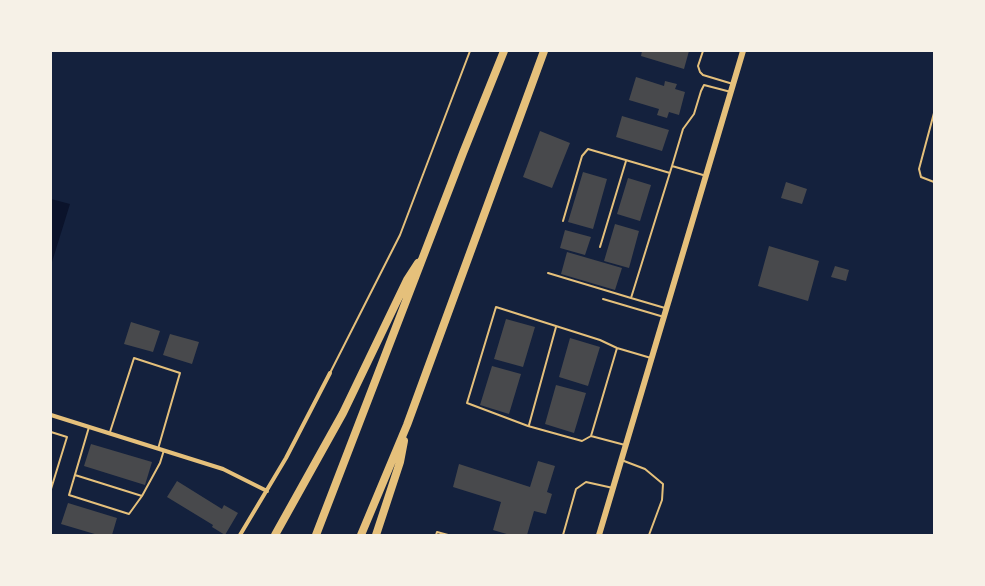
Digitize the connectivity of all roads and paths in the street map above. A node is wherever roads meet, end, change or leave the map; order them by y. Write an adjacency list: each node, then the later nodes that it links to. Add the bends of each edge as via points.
1 (470, 51): 25 (lane, via 400,235)
2 (504, 51): 16 (highway)
3 (544, 51): 27 (highway)
4 (703, 51): 6 (lane, via 700,72)
5 (743, 51): 6 (main road)
6 (733, 84): 7 (main road)
7 (731, 92): 10 (lane, via 702,88 694,114 683,129); 12 (main road)
8 (934, 113): 13 (lane, via 919,169 921,177)
9 (626, 160): 11 (lane); 14 (lane, via 588,150 582,156); 15 (lane)
10 (672, 166): 11 (lane); 12 (lane)
11 (670, 173): 18 (lane)
12 (706, 176): 20 (main road)
13 (934, 182)
14 (563, 221)
15 (600, 247)
16 (427, 249): 43 (highway, via 407,280 343,413); 44 (highway)
17 (548, 273): 18 (lane)
18 (631, 298): 20 (lane)
19 (603, 299): 21 (lane)
20 (666, 308): 21 (main road)
21 (664, 316): 24 (main road)
22 (556, 327): 23 (lane); 28 (lane); 28 (lane, via 496,307 468,403)
23 (617, 348): 24 (lane); 32 (lane)
24 (651, 358): 33 (main road)
25 (330, 373): 40 (street)
26 (51, 415): 29 (street)
27 (407, 425): 45 (highway); 46 (highway, via 400,462)
28 (528, 426): 32 (lane, via 582,441)
29 (89, 427): 31 (street); 37 (lane)
30 (51, 432): 39 (lane, via 67,437)
31 (109, 433): 34 (street); 34 (lane, via 134,358 180,373)
32 (591, 436): 33 (lane)
33 (626, 445): 36 (main road)
34 (158, 448): 35 (street)
35 (164, 450): 40 (street, via 222,469); 41 (lane)
36 (621, 460): 38 (main road); 51 (lane, via 645,469 663,484 662,500)
37 (75, 475): 41 (lane); 41 (lane, via 69,495 129,514)
38 (613, 488): 49 (lane, via 586,482 576,489); 50 (main road)
39 (51, 489)
40 (267, 491): 42 (street)
41 (142, 496)
42 (240, 535)
43 (275, 535)
44 (316, 535)
45 (362, 535)
46 (376, 535)
47 (436, 535): 48 (lane)
48 (448, 535)
49 (563, 535)
50 (599, 535)
51 (649, 535)

